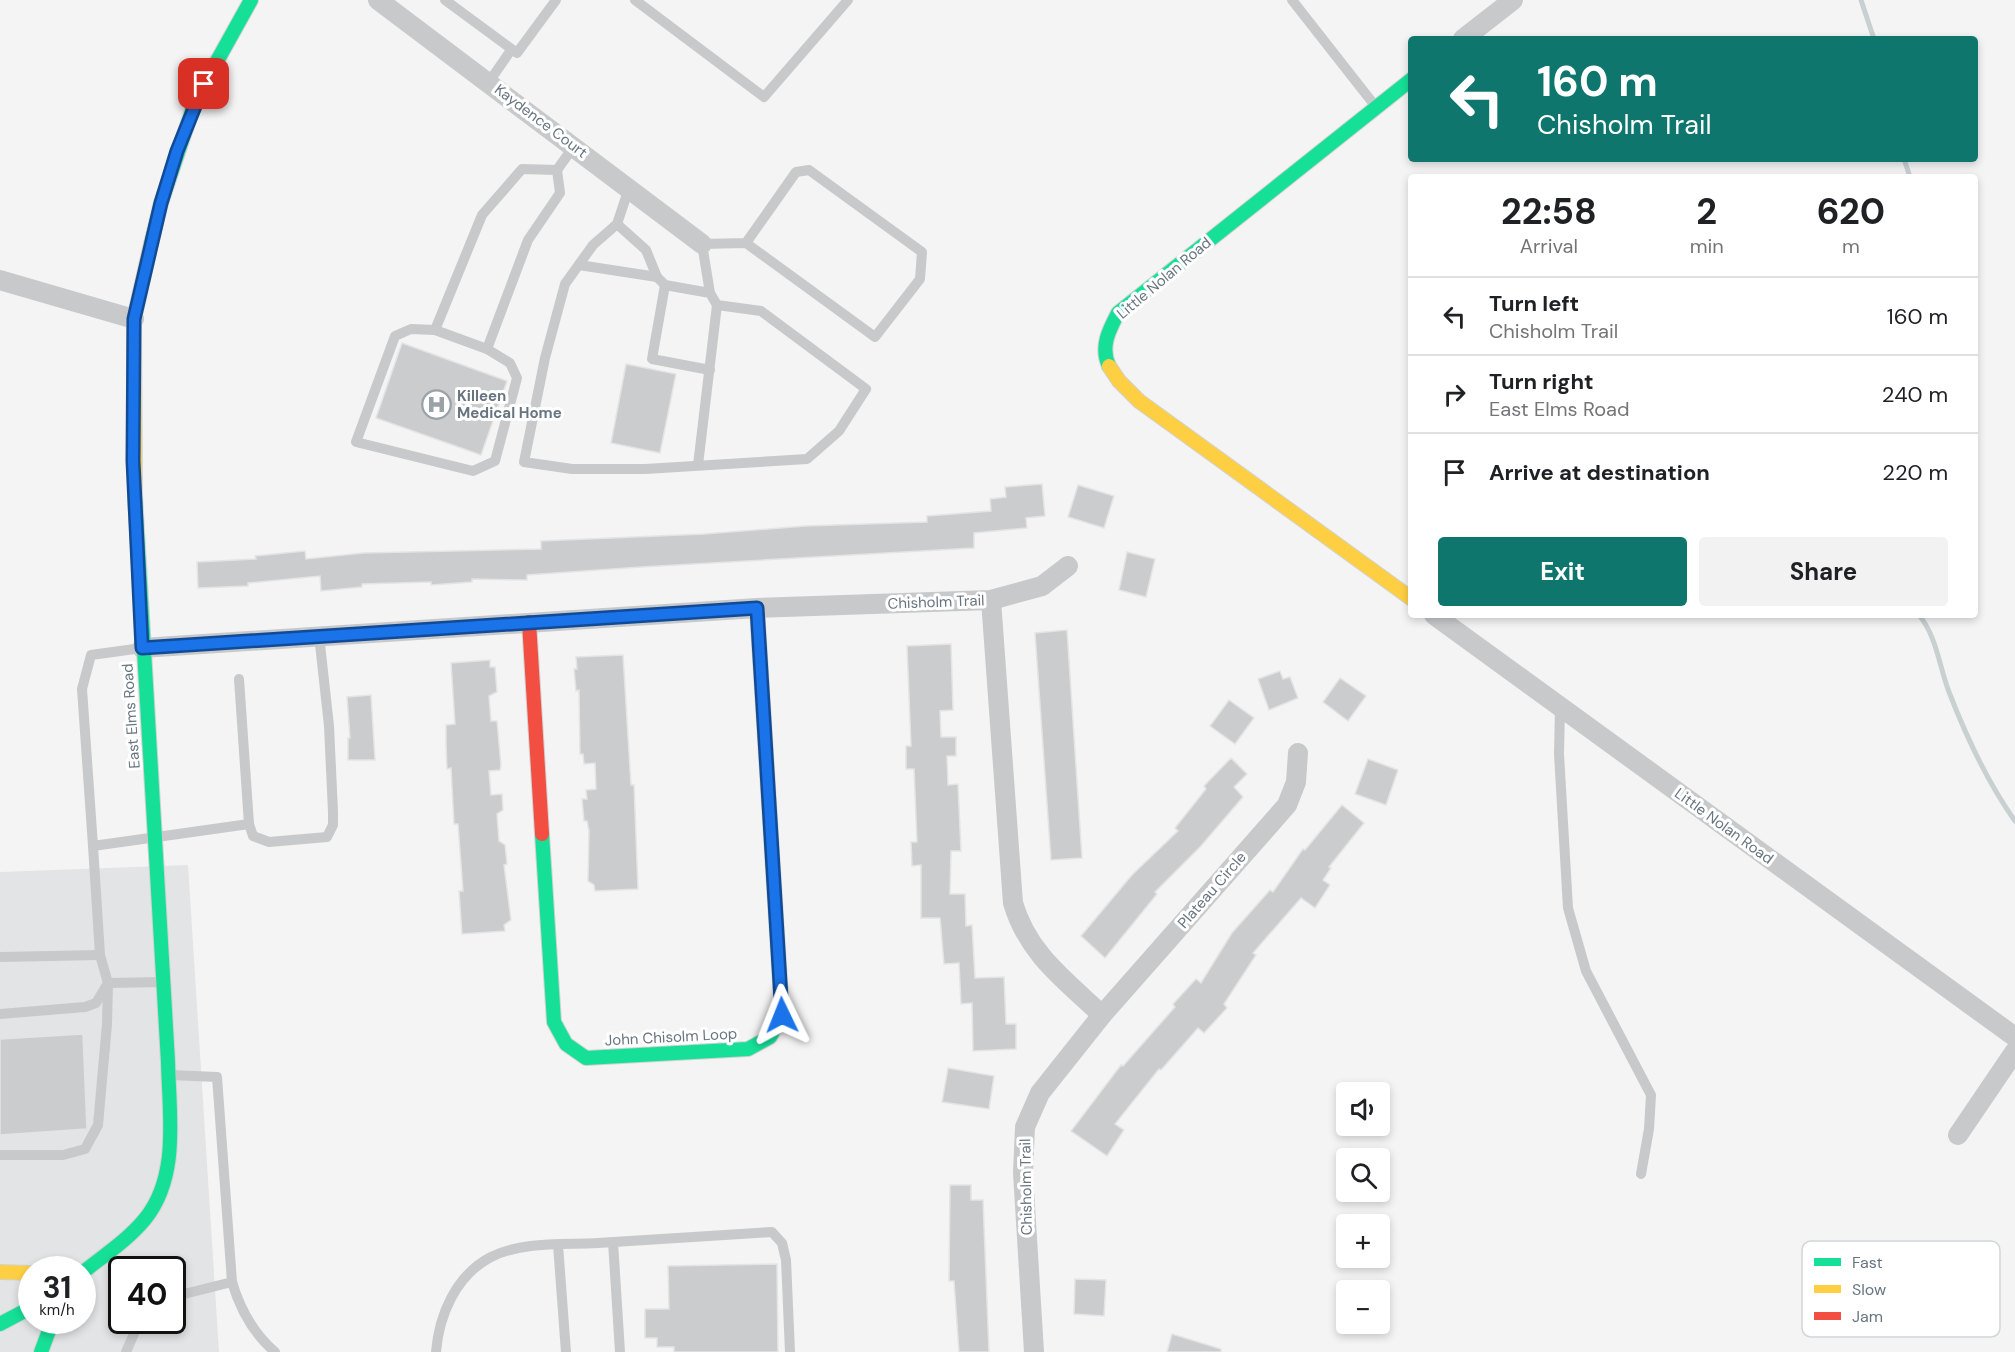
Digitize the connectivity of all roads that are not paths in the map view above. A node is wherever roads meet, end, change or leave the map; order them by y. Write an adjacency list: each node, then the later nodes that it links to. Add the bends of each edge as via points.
1 (251, 0): 25 (street, East Elms Road, via 196,99 161,203)
2 (378, 0): 11 (street, Kaydence Court)
3 (445, 0): 10 (lane)
4 (556, 0): 10 (lane, via 517,53)
5 (635, 0): 6 (lane, via 764,97)
6 (848, 0)
7 (1292, 0): 13 (lane)
8 (1513, 0): 9 (street)
9 (1467, 36)
10 (511, 50): 11 (lane)
11 (489, 82): 14 (street, Kaydence Court)
12 (1408, 82): 13 (street, Little Nolan Road)
13 (1376, 107): 31 (street, Little Nolan Road, via 1118,313 1110,325 1104,353 1115,377 1139,401)
14 (574, 146): 15 (lane); 16 (street, Kaydence Court)
15 (557, 170): 26 (lane, via 522,170 482,215); 27 (lane, via 560,193 528,240)
16 (629, 188): 17 (lane); 19 (street, Kaydence Court)
17 (617, 224): 20 (lane, via 593,245); 22 (lane, via 646,250)
18 (746, 243): 18 (lane, via 796,172 809,170 922,252 920,279 875,338); 19 (lane)
19 (702, 244): 23 (lane)
20 (579, 265): 22 (lane); 29 (lane, via 565,284 524,462 572,470)
21 (0, 279): 25 (street)
22 (661, 281): 23 (lane); 28 (lane, via 652,359)
23 (710, 293): 24 (lane)
24 (717, 305): 28 (lane); 29 (lane, via 761,311 866,389 838,431 807,459)
25 (134, 319): 37 (street, East Elms Road, via 133,461)
26 (435, 330): 27 (lane); 27 (lane, via 411,329 395,336 356,442 473,471 495,462 517,378 510,363)
27 (488, 349)
28 (710, 370): 29 (lane)
29 (698, 465)
30 (1068, 566): 32 (street, via 1042,586)
31 (1408, 596)
32 (991, 600): 33 (street, Chisholm Trail); 49 (street, Chisholm Trail, via 1013,903 1020,928 1038,954)
33 (757, 608): 35 (street, Chisholm Trail); 35 (street, John Chisolm Loop, via 782,1015 775,1034 760,1046 714,1052 586,1058 566,1046 559,1036 554,1022)
34 (1438, 618): 39 (street, Little Nolan Road)
35 (529, 622): 36 (street, Chisholm Trail)
36 (320, 635): 37 (street, Chisholm Trail); 41 (lane, via 333,825 327,837 269,842 253,836)
37 (142, 648): 42 (street, East Elms Road); 43 (lane, via 91,655 82,689)
38 (239, 679): 41 (lane)
39 (1560, 707): 50 (street, Little Nolan Road); 55 (lane, via 1568,908 1586,971 1651,1095)
40 (1298, 753): 49 (street, Plateau Circle, via 1296,782 1287,805)
41 (249, 824): 42 (lane)
42 (156, 838): 43 (lane); 46 (street, East Elms Road)
43 (93, 846): 44 (lane)
44 (100, 955): 45 (lane); 47 (lane)
45 (0, 957)
46 (163, 982): 47 (lane); 52 (street, East Elms Road)
47 (108, 983): 48 (lane, via 96,1003 85,1008); 54 (lane, via 98,1125 85,1149 63,1155)
48 (0, 1014)
49 (1102, 1015): 74 (street, Chisholm Trail, via 1040,1093 1025,1127 1023,1173)
50 (2015, 1037)
51 (2015, 1051): 53 (street)
52 (169, 1075): 58 (street, East Elms Road, via 170,1154 158,1198 130,1235); 61 (lane, via 217,1077)
53 (1958, 1135)
54 (0, 1155)
55 (1641, 1174)
56 (613, 1242): 57 (lane); 72 (lane); 73 (lane, via 772,1232 782,1243 786,1260)
57 (558, 1245): 70 (lane, via 516,1247 476,1266 446,1307); 71 (lane)
58 (96, 1263)
59 (0, 1272): 60 (street)
60 (18, 1273)
61 (232, 1282): 62 (lane); 69 (lane, via 251,1325)
62 (186, 1294)
63 (18, 1314): 64 (street)
64 (0, 1324)
65 (48, 1334): 67 (street)
66 (134, 1334): 68 (lane)
67 (41, 1352)
68 (126, 1352)
69 (275, 1352)
70 (436, 1352)
71 (566, 1352)
72 (620, 1352)
73 (790, 1352)
74 (1034, 1352)

